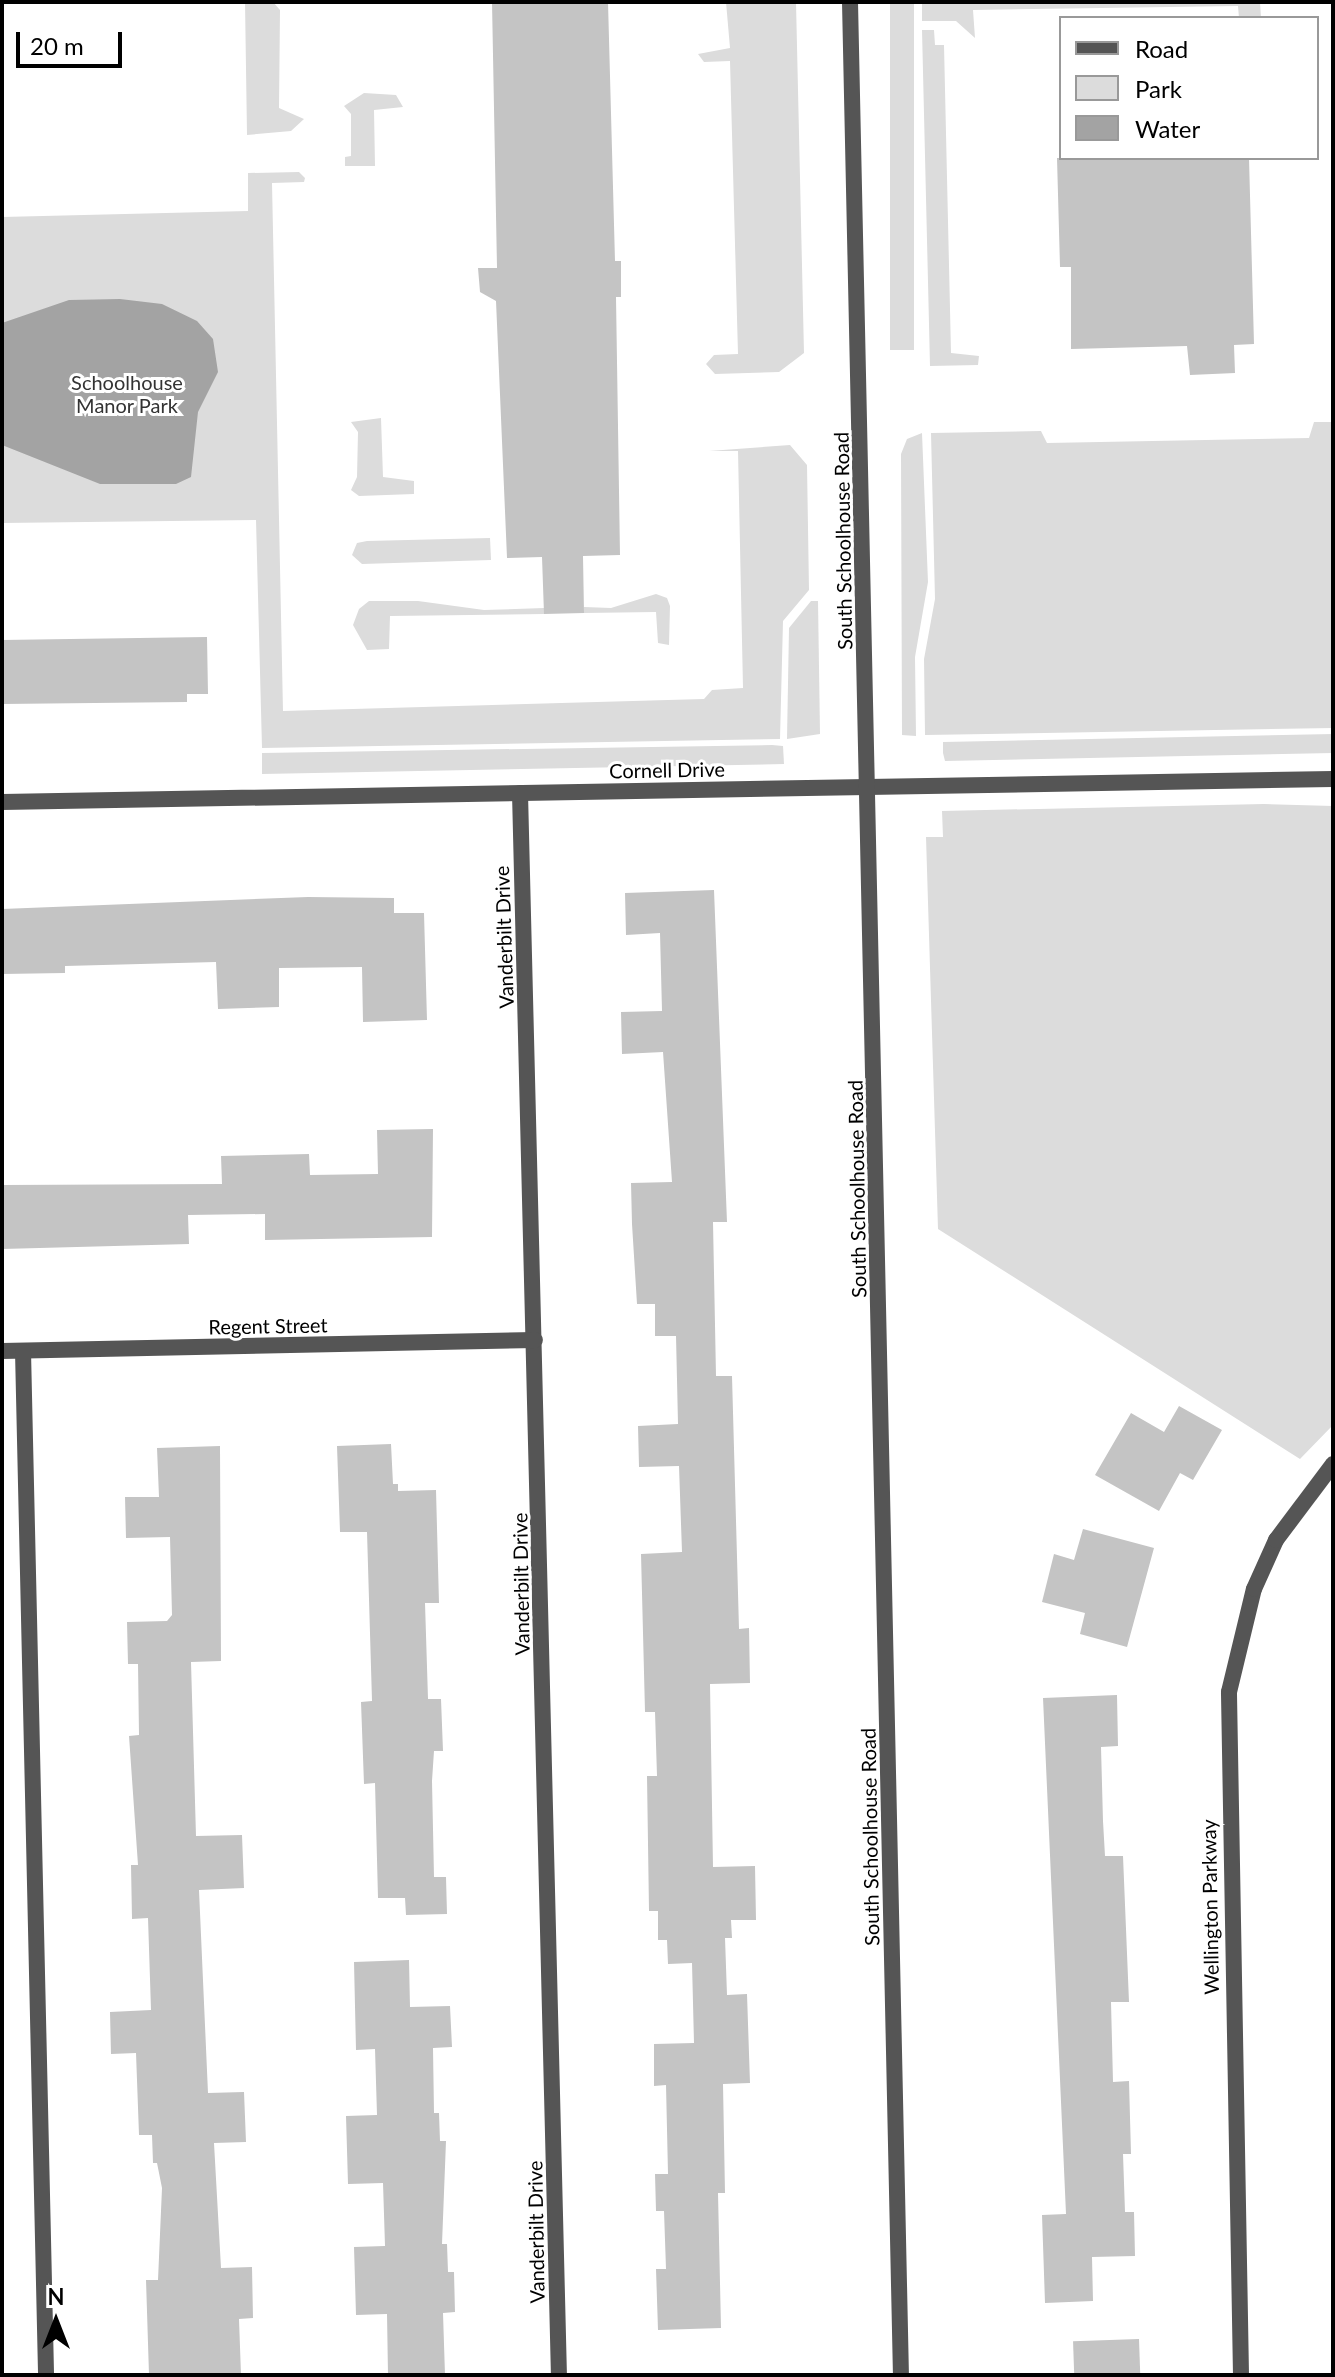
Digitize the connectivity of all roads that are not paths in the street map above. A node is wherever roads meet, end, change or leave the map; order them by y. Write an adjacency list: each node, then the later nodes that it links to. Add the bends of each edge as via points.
1 (850, 2): 3 (street, South Schoolhouse Road)
2 (1333, 779): 3 (street, Cornell Drive)
3 (869, 785): 4 (street, Cornell Drive); 12 (street, South Schoolhouse Road)
4 (520, 793): 5 (street, Cornell Drive); 6 (street, Vanderbilt Drive)
5 (2, 802)
6 (535, 1340): 8 (street, Regent Street); 11 (street, Vanderbilt Drive)
7 (2, 1351): 8 (street, Regent Street)
8 (23, 1351): 10 (street)
9 (1333, 1464): 13 (street, Wellington Parkway, via 1276,1540 1254,1589 1229,1692)
10 (46, 2375)
11 (559, 2375)
12 (901, 2375)
13 (1241, 2375)

